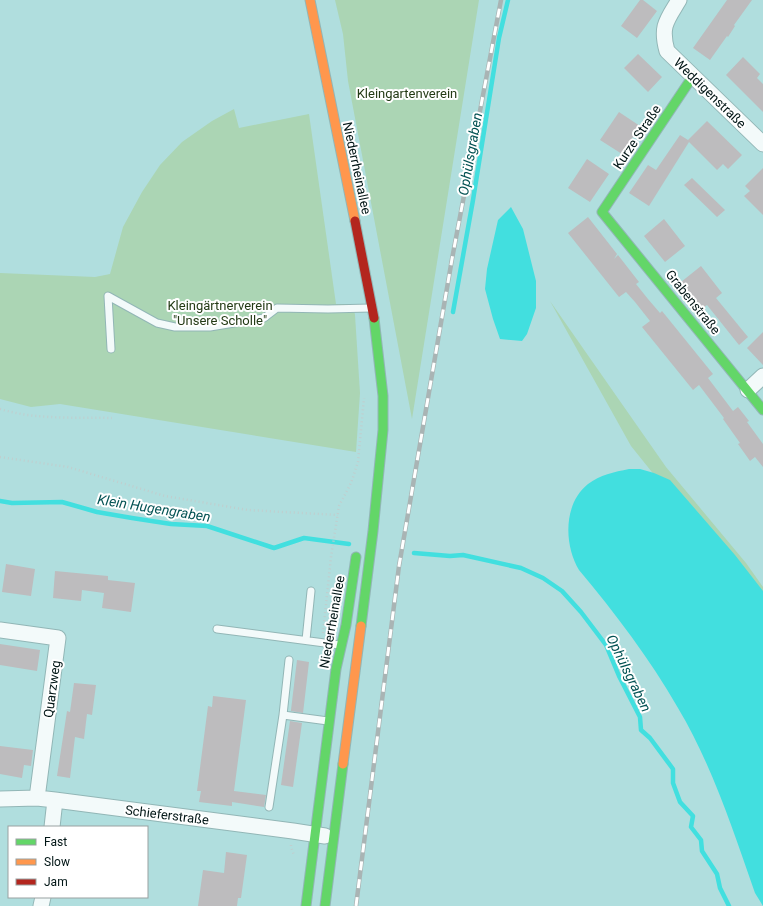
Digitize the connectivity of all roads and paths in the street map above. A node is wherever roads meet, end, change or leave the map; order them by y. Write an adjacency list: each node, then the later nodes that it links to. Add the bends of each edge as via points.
1 (310, 0): 6 (main road, Niederrheinallee)
2 (679, 0): 3 (street, Weddigenstraße, via 666,22 664,38 667,51)
3 (694, 76): 4 (street, Weddigenstraße); 5 (main road, Kurze Straße)
4 (763, 144)
5 (602, 212): 10 (main road, Grabenstraße)
6 (373, 308): 7 (main road, Niederrheinallee); 8 (lane, via 277,308 264,318 210,327 175,327 158,323 108,296)
7 (376, 342): 12 (main road, Niederrheinallee); 24 (main road, Niederrheinallee, via 383,396 383,430 373,531)
8 (112, 349)
9 (763, 376): 10 (street)
10 (748, 390): 14 (main road, Grabenstraße)
11 (364, 392): 17 (path, via 358,462 339,506)
12 (373, 392)
13 (0, 409): 15 (path, via 49,417)
14 (763, 410)
15 (112, 418)
16 (0, 456): 17 (path, via 68,467 165,496 233,508)
17 (338, 515): 19 (path)
18 (357, 548): 24 (main road, Niederrheinallee, via 346,625)
19 (331, 557)
20 (311, 591): 23 (lane)
21 (217, 629): 23 (lane)
22 (0, 630): 28 (street, Quarzweg, via 58,638)
23 (306, 640): 24 (lane)
24 (350, 646): 27 (main road, Niederrheinallee); 27 (main road, Niederrheinallee, via 336,669)
25 (289, 660): 26 (lane)
26 (283, 715): 27 (lane); 31 (lane)
27 (339, 722): 33 (main road, Niederrheinallee); 34 (main road, Niederrheinallee)
28 (37, 798): 29 (street, Schieferstraße); 30 (street, Schieferstraße)
29 (0, 799)
30 (56, 800): 32 (street); 33 (street, Schieferstraße)
31 (269, 807)
32 (52, 826)
33 (316, 834): 34 (street, Schieferstraße); 35 (main road, Niederrheinallee)
34 (333, 837): 36 (main road, Niederrheinallee)
35 (306, 906)
36 (325, 906)

